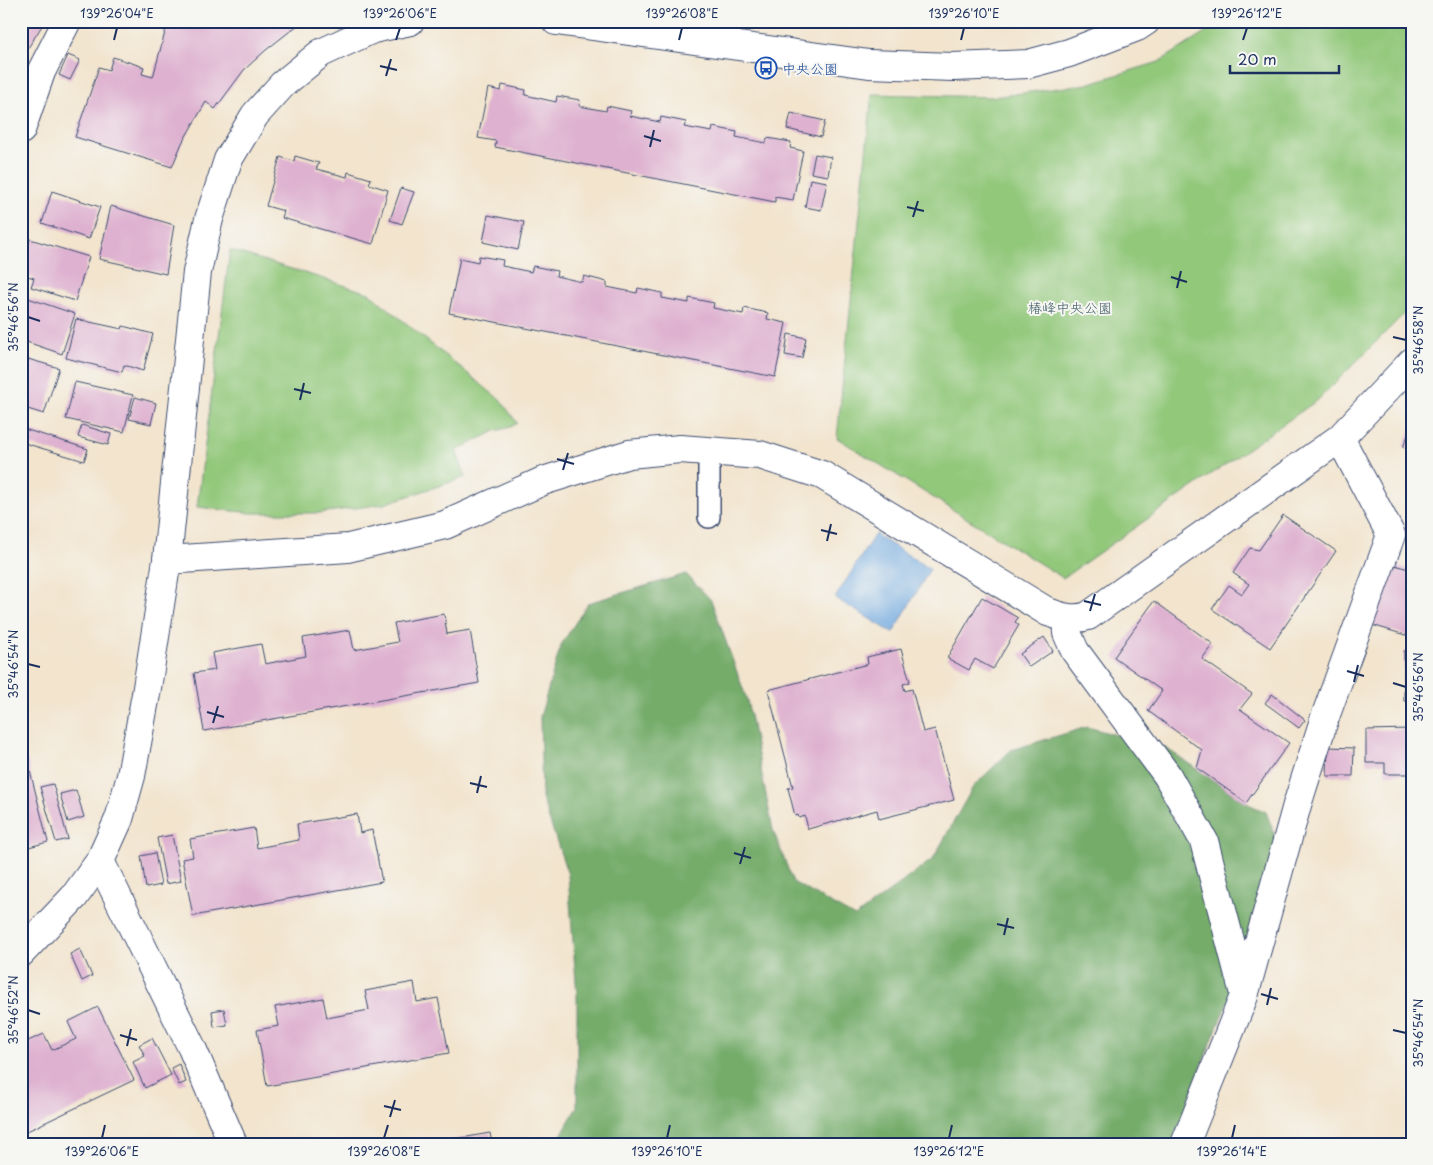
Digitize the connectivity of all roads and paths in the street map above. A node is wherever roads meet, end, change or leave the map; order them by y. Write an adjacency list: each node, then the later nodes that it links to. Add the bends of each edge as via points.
1 (67, 21): 7 (street, via 41,72)
2 (410, 21): 5 (street)
3 (556, 21): 6 (street)
4 (1146, 21): 6 (street, via 1069,54 1028,64 953,67 869,64)
5 (372, 25): 13 (street, via 321,53 283,84 255,115 228,160 197,272)
6 (727, 32)
7 (21, 130)
8 (1412, 362): 9 (street)
9 (1340, 438): 12 (street); 14 (street, via 1088,616)
10 (709, 452): 11 (lane); 13 (street, via 680,449 629,454 543,481 445,525 348,548); 14 (street, via 760,455 822,475 1048,612)
11 (710, 517)
12 (1402, 538): 17 (street, via 1348,653 1297,805)
13 (167, 560): 15 (street, via 131,776 119,819)
14 (1066, 618): 17 (street, via 1067,633 1075,651 1167,775 1204,841)
15 (100, 861): 16 (street, via 74,897); 18 (street, via 192,1048)
16 (21, 953)
17 (1244, 996): 19 (street)
18 (234, 1144)
19 (1185, 1144)

